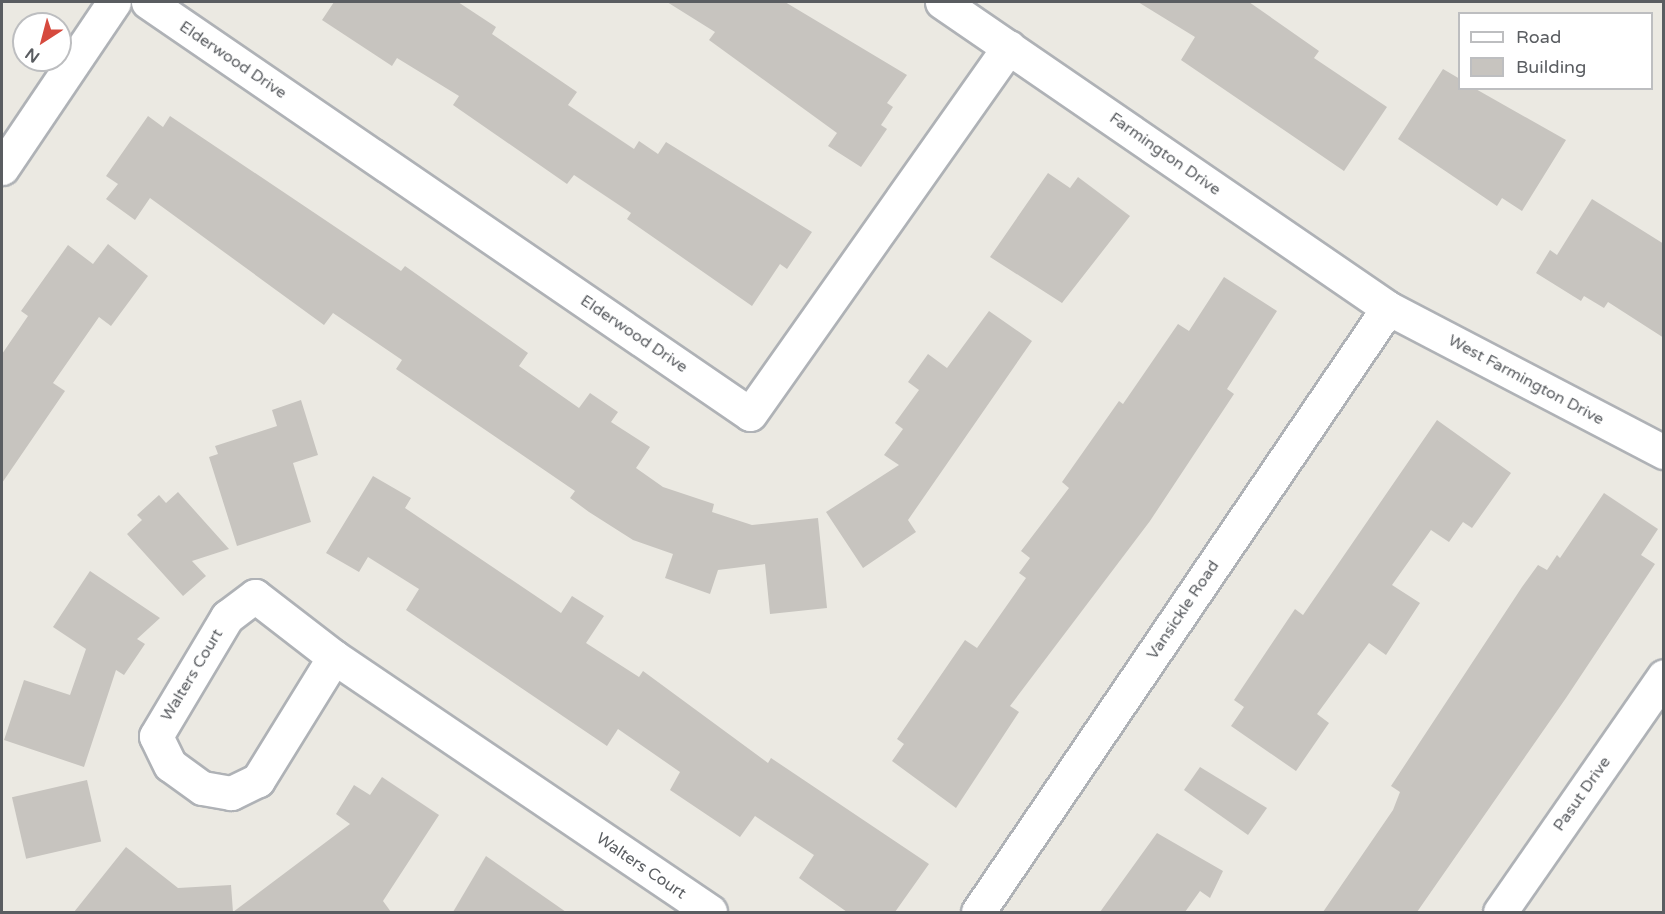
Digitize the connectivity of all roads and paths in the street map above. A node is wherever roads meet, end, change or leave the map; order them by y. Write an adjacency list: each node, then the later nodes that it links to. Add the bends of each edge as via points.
1 (114, 2): 5 (street)
2 (148, 2): 4 (street, Elderwood Drive, via 750,414)
3 (942, 2): 4 (street, Farmington Drive)
4 (1009, 47): 6 (street, Farmington Drive)
5 (2, 168)
6 (1388, 308): 7 (street, West Farmington Drive); 11 (street, Vansickle Road)
7 (1664, 452)
8 (334, 657): 8 (street, Walters Court, via 255,596 227,617 156,736 170,765 202,788 231,793 258,780); 10 (street, Walters Court)
9 (1664, 676): 12 (street, Pasut Drive)
10 (710, 912)
11 (978, 912)
12 (1500, 912)

